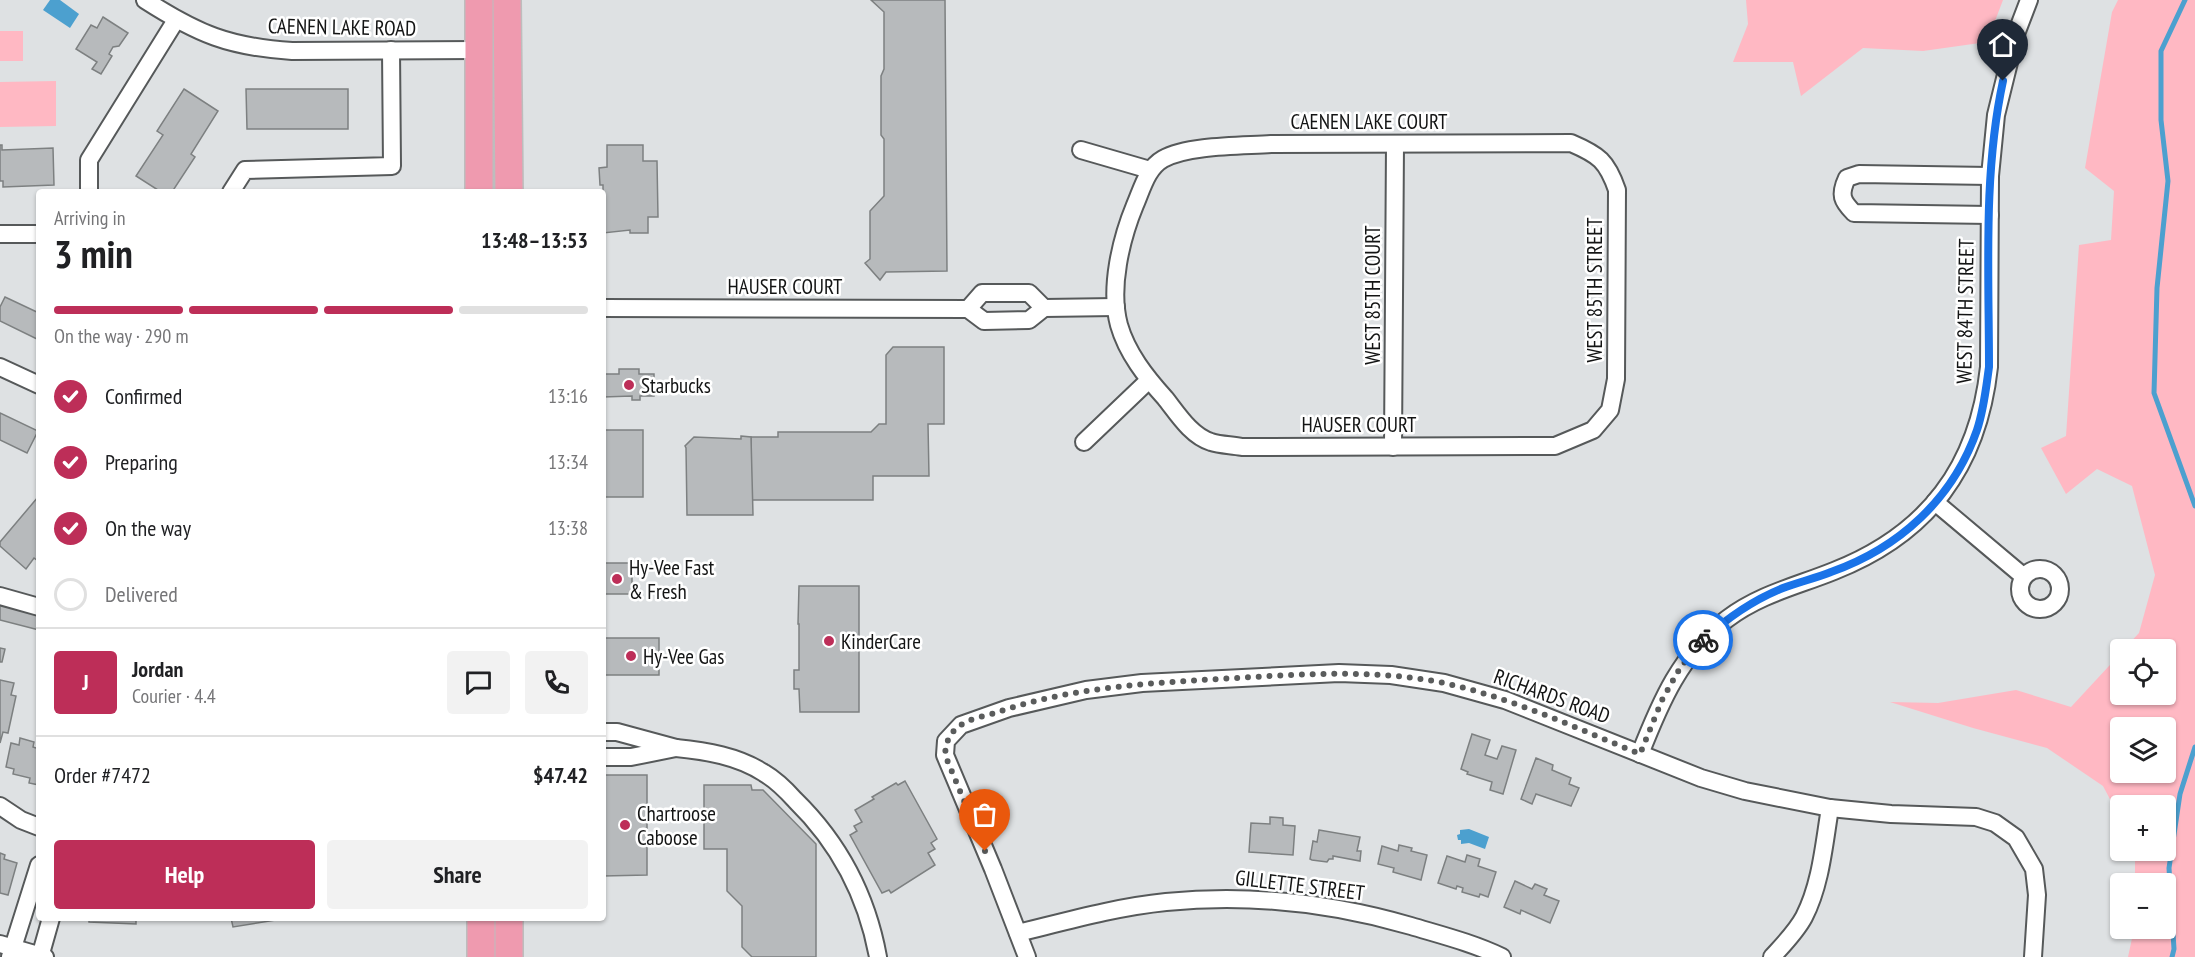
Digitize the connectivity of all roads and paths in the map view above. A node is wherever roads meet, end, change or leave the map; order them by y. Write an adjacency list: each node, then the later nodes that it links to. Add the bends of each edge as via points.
1 (145, 0): 5 (street, CAENEN LAKE ROAD)
2 (479, 0): 7 (main road)
3 (507, 0): 16 (main road)
4 (2029, 0): 12 (street, WEST 84TH STREET, via 2003,81)
5 (176, 20): 6 (street, CAENEN LAKE ROAD, via 231,43 264,49); 13 (street, via 89,160)
6 (391, 50): 7 (street, CAENEN LAKE ROAD); 14 (street, via 392,166 244,170)
7 (478, 50): 15 (main road)
8 (1395, 144): 10 (street, CAENEN LAKE COURT, via 1571,143); 11 (street, CAENEN LAKE COURT, via 1228,146 1179,153 1162,159); 29 (street, WEST 85TH COURT)
9 (1081, 150): 11 (street)
10 (1592, 152): 27 (street, WEST 85TH STREET, via 1610,168 1617,190 1616,379 1610,410)
11 (1150, 170): 20 (street, via 1124,232)
12 (1990, 176): 17 (street, WEST 84TH STREET); 17 (street, WEST 84TH STREET, via 1859,174 1847,178 1842,189 1844,203 1854,213)
13 (89, 189)
14 (233, 189)
15 (479, 189)
16 (509, 189)
17 (1990, 215): 30 (street, WEST 84TH STREET, via 1986,395 1964,460)
18 (0, 234): 19 (street)
19 (36, 234)
20 (1116, 307): 22 (street, HAUSER COURT); 25 (street, HAUSER COURT, via 1124,335)
21 (606, 308): 23 (street, HAUSER COURT)
22 (1044, 308): 23 (street, HAUSER COURT, via 1029,320 984,321); 23 (street, via 1029,293 982,293)
23 (968, 309)
24 (0, 367): 26 (street)
25 (1149, 380): 28 (street); 29 (street, HAUSER COURT, via 1196,434 1209,442 1242,447)
26 (36, 384)
27 (1593, 430): 29 (street, HAUSER COURT, via 1555,446)
28 (1084, 442)
29 (1393, 447)
30 (1935, 502): 31 (street); 36 (street, WEST 84TH STREET, via 1911,528 1869,556 1757,599 1703,639 1662,700)
31 (2024, 576)
32 (0, 596): 33 (street)
33 (36, 606)
34 (606, 732): 35 (street)
35 (676, 748): 37 (street, via 631,757); 50 (street, via 719,754 750,765 765,773 801,806 827,835 855,882 873,928)
36 (1640, 754): 39 (street, RICHARDS ROAD, via 1745,791); 45 (street, RICHARDS ROAD, via 1505,700 1444,683 1391,675 1339,673 1142,683 1086,690 1010,708 961,724 946,741 945,755)
37 (606, 757)
38 (0, 806): 40 (street)
39 (1830, 808): 53 (street, via 1814,892 1804,917); 54 (street, RICHARDS ROAD, via 1976,817 1995,823 2016,838 2034,870 2037,895)
40 (36, 826)
41 (36, 873): 46 (street)
42 (50, 921): 47 (street)
43 (481, 921): 48 (main road)
44 (509, 921): 49 (main road)
45 (1018, 933): 51 (street); 52 (street, GILLETTE STREET, via 1103,912 1165,902 1269,900 1384,918)
46 (8, 950): 47 (street)
47 (41, 957)
48 (481, 957)
49 (509, 957)
50 (878, 957)
51 (1027, 957)
52 (1502, 957)
53 (1772, 957)
54 (2033, 957)

